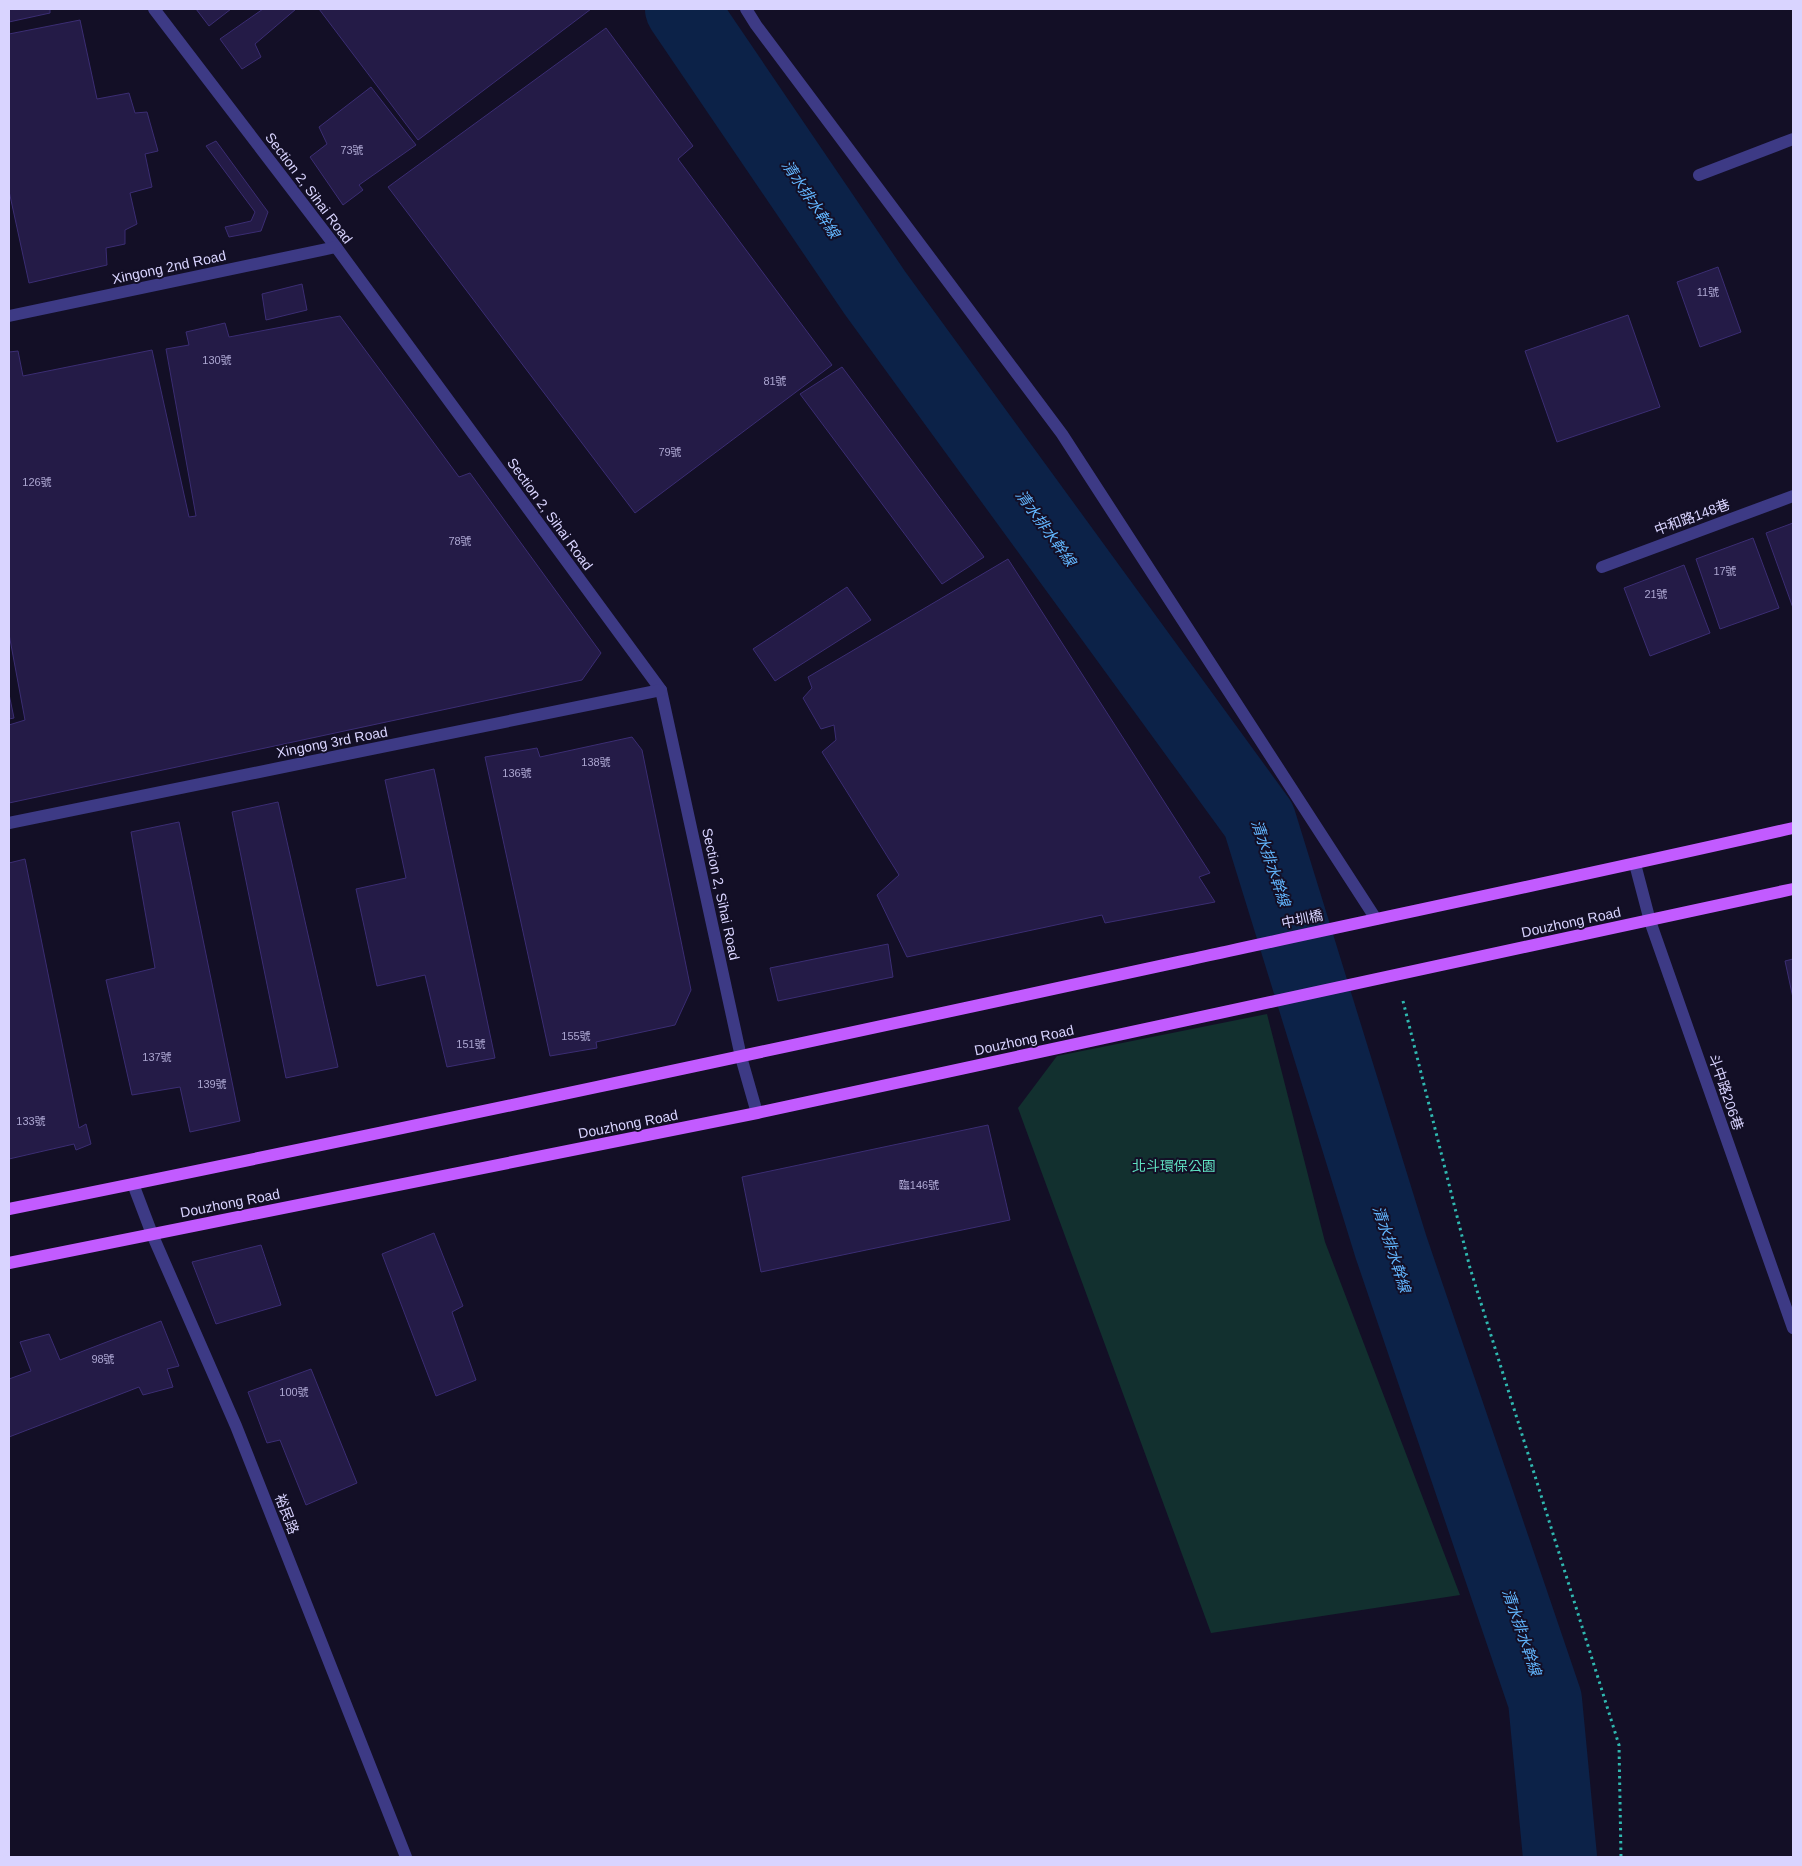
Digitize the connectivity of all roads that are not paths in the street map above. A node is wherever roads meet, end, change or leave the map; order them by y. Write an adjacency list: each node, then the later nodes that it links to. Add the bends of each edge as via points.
1 (154, 9): 5 (street, Section 2, Sihai Road)
2 (746, 9): 14 (street, via 1062,434)
3 (1793, 139): 4 (street)
4 (1699, 175)
5 (336, 247): 6 (street, Xingong 2nd Road); 9 (street, Section 2, Sihai Road)
6 (9, 316)
7 (1793, 496): 8 (street, 中和路148巷)
8 (1602, 567)
9 (661, 690): 10 (street, Xingong 3rd Road); 16 (street, Section 2, Sihai Road)
10 (9, 823)
11 (1793, 828): 12 (main road)
12 (1635, 864): 14 (main road); 15 (street, 斗中路206巷)
13 (1793, 889): 15 (main road, Douzhong Road)
14 (1376, 919): 16 (main road, 中圳橋)
15 (1650, 921): 17 (main road, Douzhong Road); 22 (street, 斗中路206巷)
16 (741, 1057): 17 (street, Section 2, Sihai Road); 18 (main road)
17 (757, 1113): 20 (main road, Douzhong Road)
18 (133, 1184): 19 (main road); 20 (street, 裕民路)
19 (9, 1209)
20 (152, 1234): 21 (main road, Douzhong Road); 23 (street, 裕民路, via 236,1426)
21 (9, 1263)
22 (1793, 1328)
23 (406, 1857)

